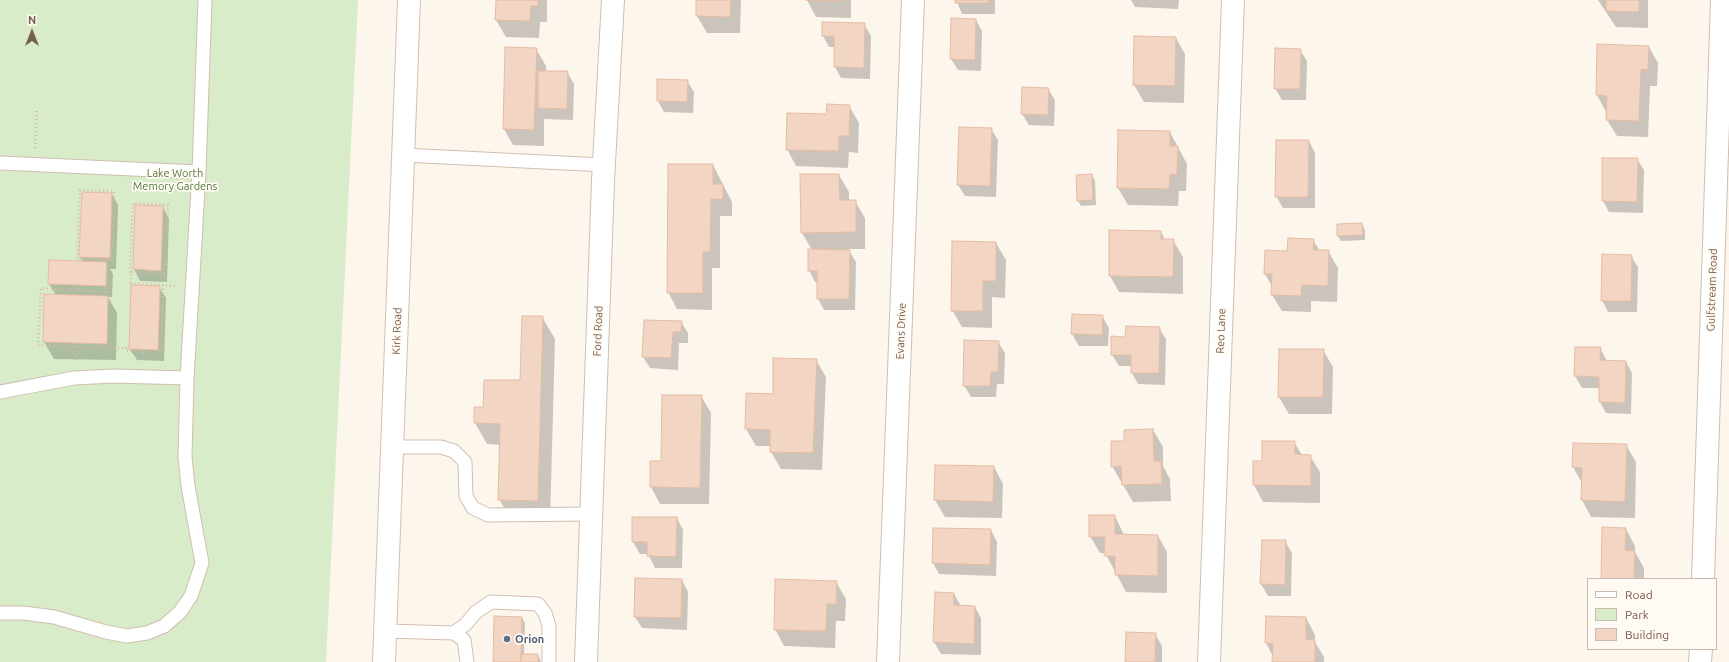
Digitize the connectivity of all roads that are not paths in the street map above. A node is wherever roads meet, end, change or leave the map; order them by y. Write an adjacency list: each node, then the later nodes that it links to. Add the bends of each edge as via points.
1 (205, 0): 10 (lane)
2 (409, 0): 7 (street, Kirk Road)
3 (613, 0): 9 (street, Ford Road)
4 (913, 0): 24 (street, Evans Drive)
5 (1233, 0): 25 (street, Reo Lane)
6 (1722, 0): 15 (street, Gulfstream Road)
7 (403, 155): 9 (lane); 13 (street, Kirk Road)
8 (0, 163): 10 (lane)
9 (604, 165): 14 (street, Ford Road)
10 (199, 172): 11 (lane)
11 (187, 378): 12 (lane, via 74,378); 16 (lane, via 185,457 202,563 191,596 180,612 164,626 147,633 127,636 54,617)
12 (0, 392)
13 (392, 447): 14 (lane, via 441,447 454,451 464,462 466,496 473,508 488,515); 17 (street, Kirk Road)
14 (591, 514): 23 (street, Ford Road)
15 (1703, 578)
16 (0, 613)
17 (386, 631): 18 (lane); 20 (street, Kirk Road)
18 (454, 633): 21 (lane, via 464,640); 22 (lane, via 491,602 538,604 545,613 549,626)
19 (1701, 650): 26 (street)
20 (384, 662)
21 (467, 662)
22 (548, 662)
23 (586, 662)
24 (888, 662)
25 (1209, 662)
26 (1700, 662)

